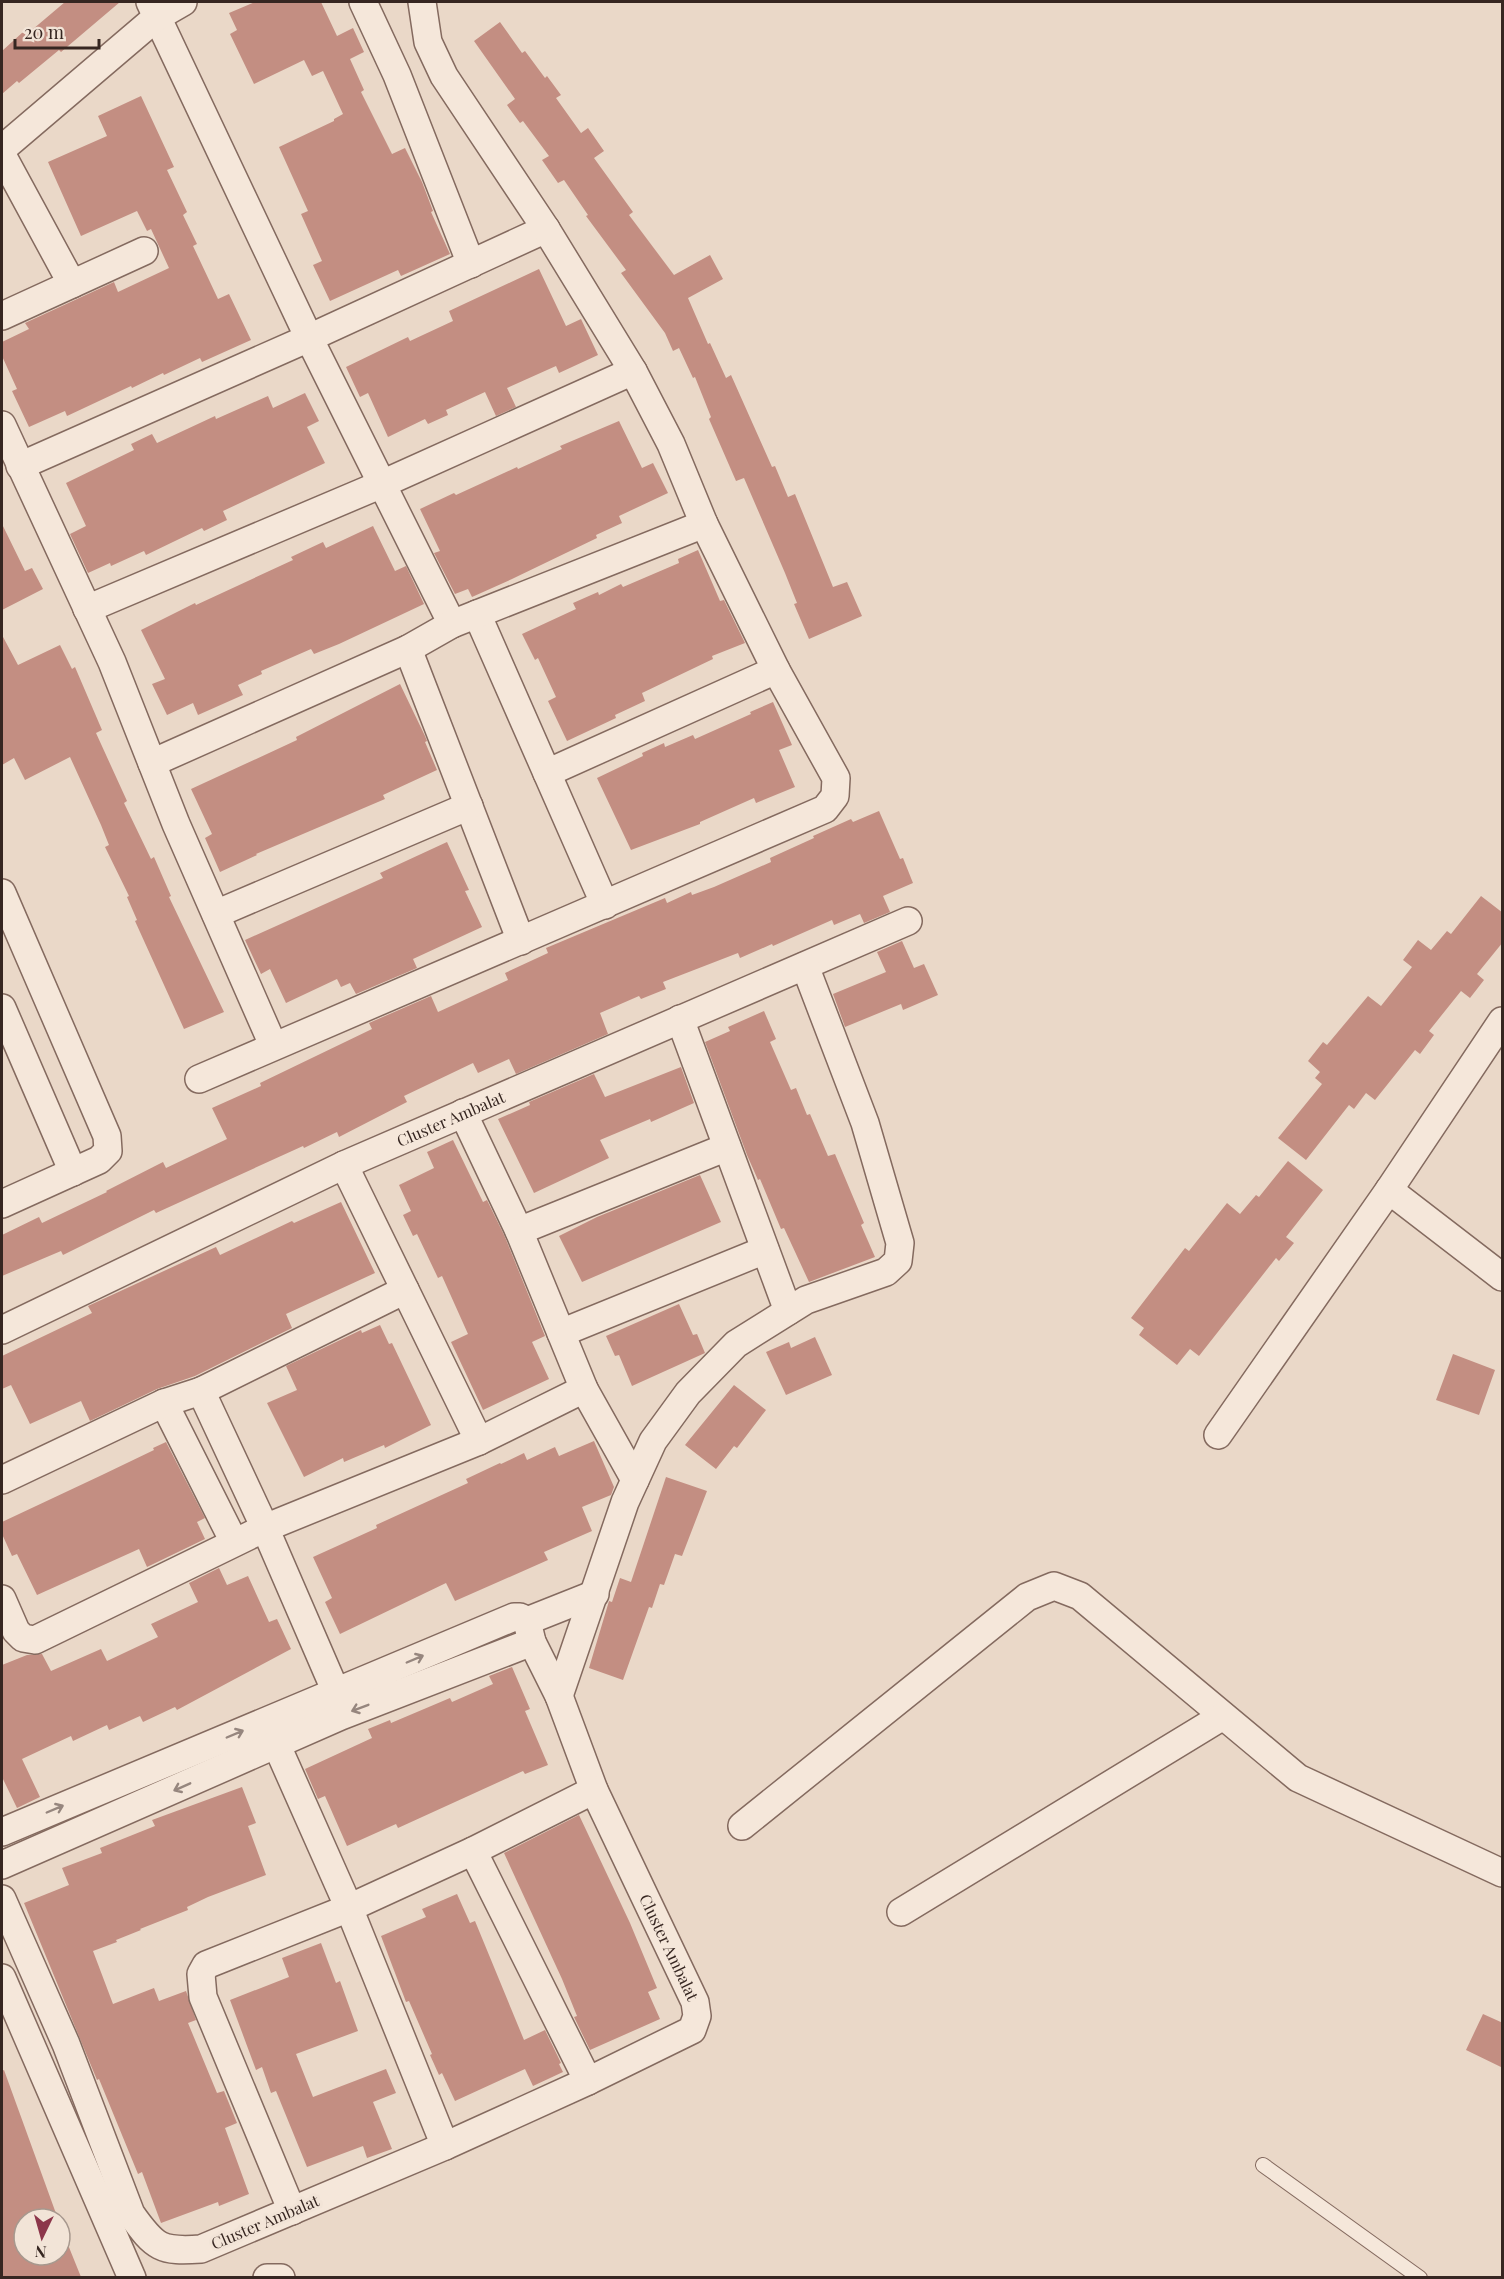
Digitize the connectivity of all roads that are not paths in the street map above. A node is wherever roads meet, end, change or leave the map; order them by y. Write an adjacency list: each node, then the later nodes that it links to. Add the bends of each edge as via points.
1 (183, 2): 4 (street)
2 (363, 2): 6 (street)
3 (422, 2): 5 (street)
4 (153, 9): 7 (street); 14 (street)
5 (428, 42): 6 (street); 9 (street, via 444,76)
6 (389, 57): 11 (street)
7 (2, 149)
8 (2, 155): 12 (street)
9 (546, 229): 11 (street); 15 (street)
10 (144, 251): 12 (street)
11 (471, 264): 14 (street)
12 (72, 284): 13 (street)
13 (2, 316)
14 (309, 338): 17 (street); 18 (street)
15 (633, 371): 18 (street); 19 (street, via 671,444)
16 (2, 425): 17 (street)
17 (20, 466): 20 (street)
18 (382, 484): 20 (street); 22 (street)
19 (704, 524): 21 (street); 24 (street)
20 (87, 609): 25 (street)
21 (477, 614): 22 (street); 26 (street)
22 (452, 624): 23 (street)
23 (408, 649): 25 (street); 27 (street)
24 (776, 670): 26 (street); 29 (street, via 836,778 836,796 825,809)
25 (152, 764): 30 (street)
26 (547, 773): 29 (street)
27 (469, 806): 30 (street); 32 (street)
28 (2, 893): 42 (street, via 107,1136 108,1151 99,1160)
29 (605, 905): 32 (street)
30 (216, 915): 37 (street)
31 (908, 921): 33 (street, Cluster Ambalat)
32 (521, 941): 37 (street)
33 (805, 966): 35 (street, Cluster Ambalat); 49 (street, via 865,1123 900,1243 898,1261 886,1272 806,1300)
34 (2, 1008): 42 (street)
35 (680, 1019): 39 (street, Cluster Ambalat); 40 (street)
36 (1503, 1021): 43 (street)
37 (273, 1045): 38 (street)
38 (199, 1079)
39 (463, 1113): 41 (street, Cluster Ambalat); 45 (street)
40 (727, 1147): 45 (street); 46 (street)
41 (344, 1165): 48 (street); 50 (street, Cluster Ambalat)
42 (73, 1172): 44 (street)
43 (1389, 1190): 47 (street); 55 (street)
44 (2, 1204)
45 (519, 1231): 51 (street)
46 (765, 1250): 49 (street); 51 (street)
47 (1503, 1277)
48 (405, 1290): 53 (street); 56 (street)
49 (788, 1311): 58 (street, via 735,1344 688,1393 653,1441)
50 (2, 1330)
51 (561, 1333): 52 (street)
52 (584, 1389): 56 (street); 58 (street)
53 (201, 1391): 54 (street); 59 (street)
54 (164, 1404): 57 (street); 60 (street)
55 (1218, 1435)
56 (478, 1441): 59 (street)
57 (2, 1480)
58 (635, 1480): 61 (street)
59 (265, 1528): 60 (street); 64 (street)
60 (234, 1542): 62 (street, via 35,1640 22,1638 16,1631)
61 (595, 1594): 63 (street); 65 (street)
62 (2, 1599)
63 (530, 1632): 64 (street, one-way to 63, via 514,1617 520,1617); 65 (street, Cluster Ambalat); 67 (street, one-way to 67, via 341,1716)
64 (336, 1692): 67 (street)
65 (559, 1696): 68 (street, Cluster Ambalat)
66 (1222, 1716): 69 (street, via 1080,1596 1054,1586 1026,1597); 73 (street, via 1298,1778); 76 (street)
67 (271, 1734): 70 (street, one-way to 67); 72 (street, one-way to 72); 75 (street)
68 (594, 1790): 71 (street); 78 (street, Cluster Ambalat, via 694,2002 697,2016 692,2030)
69 (741, 1826)
70 (2, 1832)
71 (473, 1851): 75 (street); 78 (street)
72 (2, 1865)
73 (1503, 1873)
74 (2, 1899): 81 (street, Cluster Ambalat, via 66,2044 131,2214 144,2232 159,2246 174,2251 201,2249)
75 (349, 1908): 79 (street); 81 (street, via 206,1965 201,1974 203,1997)
76 (901, 1912)
77 (2, 1978): 82 (street)
78 (588, 2081): 79 (street, Cluster Ambalat)
79 (445, 2146): 81 (street, Cluster Ambalat)
80 (1263, 2165): 85 (lane)
81 (292, 2211)
82 (132, 2277)
83 (267, 2277): 84 (street)
84 (280, 2277)
85 (1420, 2277)

